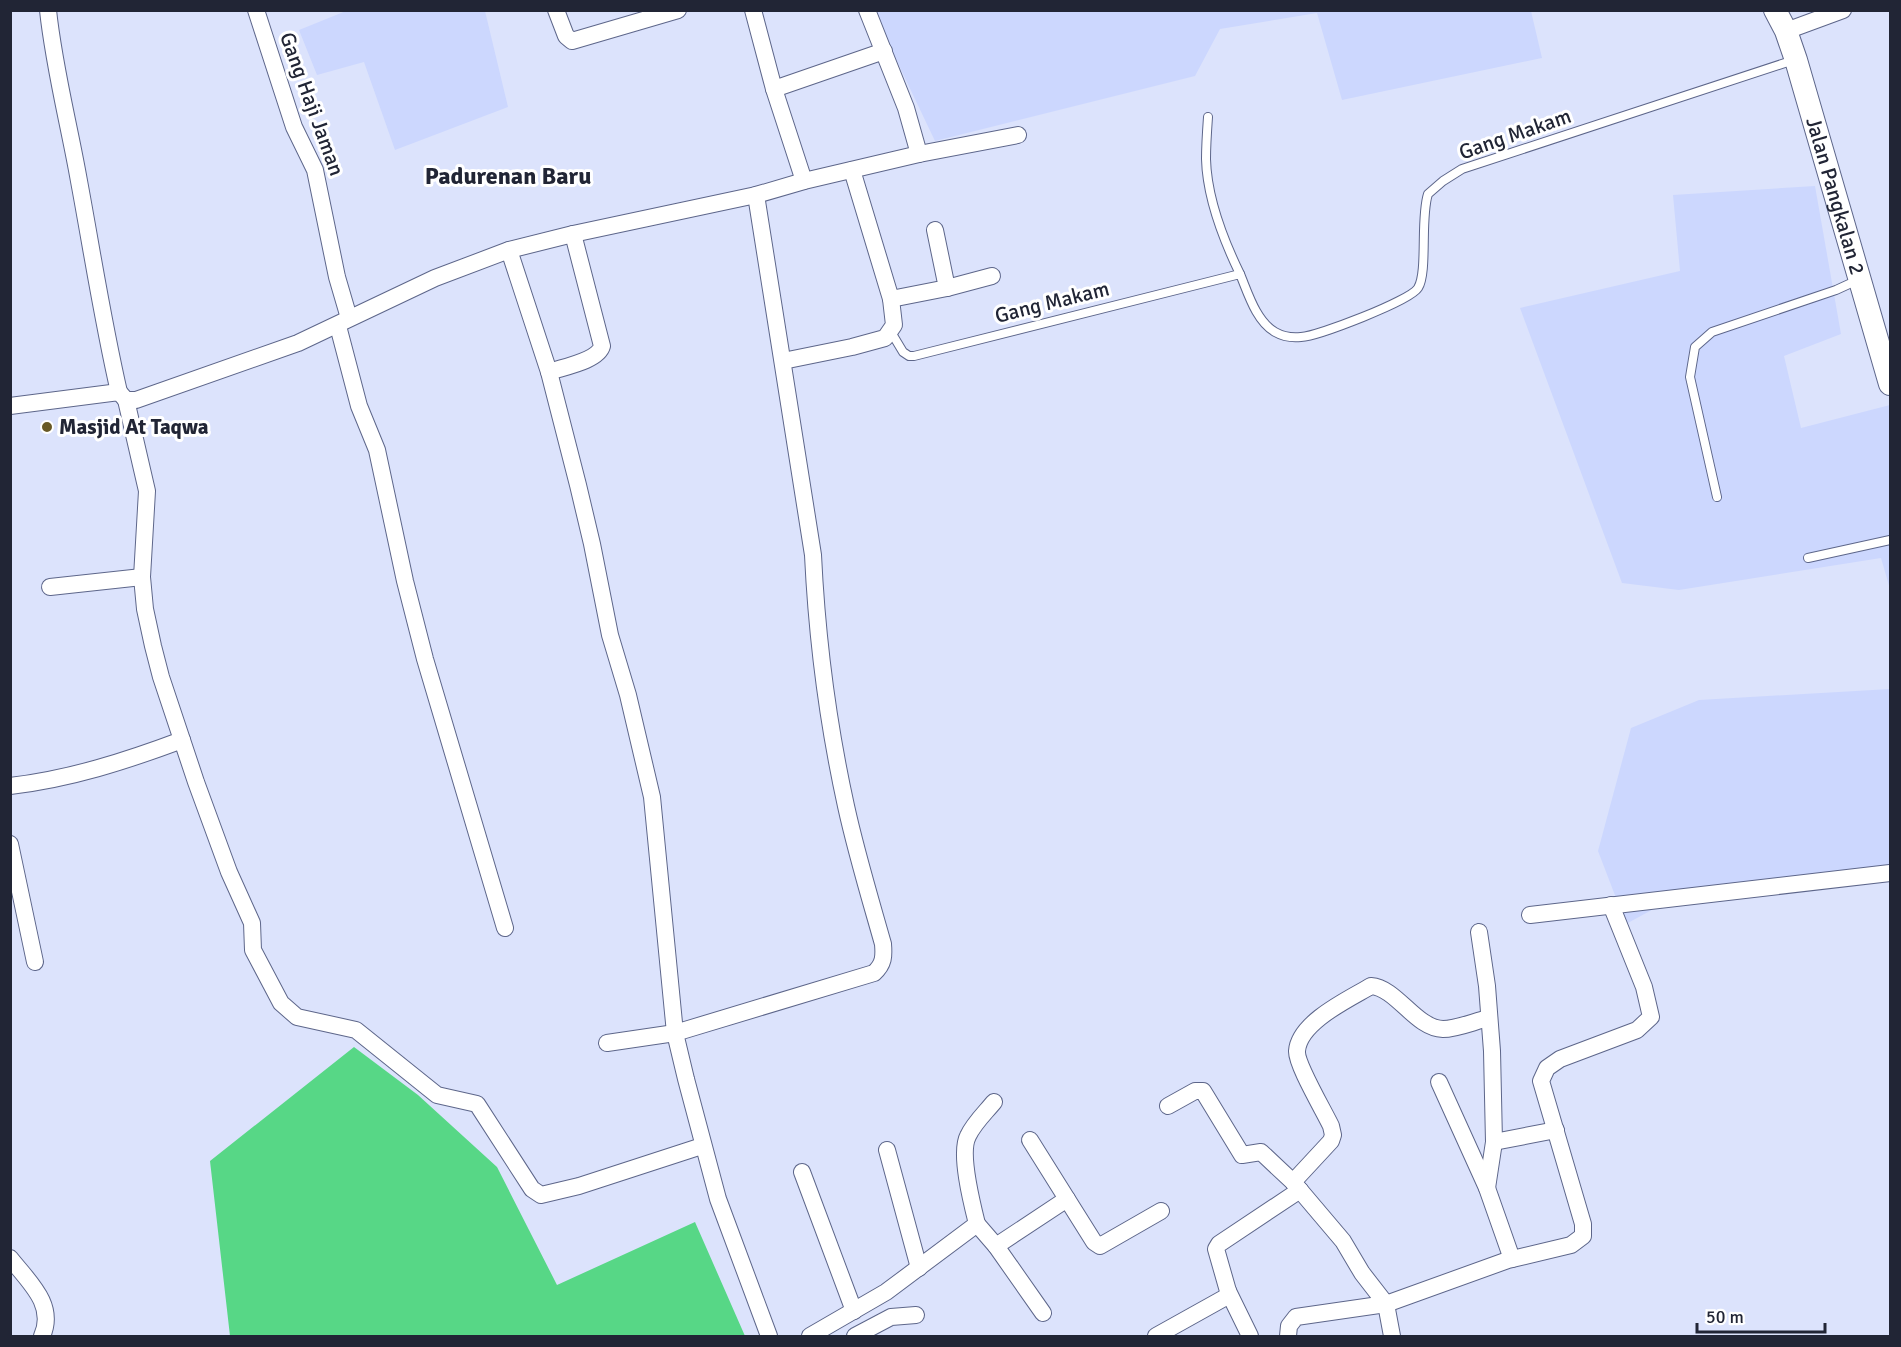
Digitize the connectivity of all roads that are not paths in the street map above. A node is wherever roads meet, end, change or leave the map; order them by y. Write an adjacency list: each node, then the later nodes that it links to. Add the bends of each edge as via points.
1 (48, 10): 32 (street, via 107,342)
2 (256, 10): 27 (street, Gang Haji Jaman, via 294,127 315,170)
3 (556, 10): 4 (street, via 566,36 572,41)
4 (678, 10)
5 (753, 10): 12 (street)
6 (867, 10): 10 (street)
7 (1775, 10): 9 (street, Jalan Pangkalan 2)
8 (1843, 10): 9 (street)
9 (1786, 31): 11 (street, Jalan Pangkalan 2)
10 (884, 51): 12 (street); 15 (street)
11 (1796, 60): 22 (lane, Gang Makam, via 1462,169 1428,194 1418,288 1406,298 1320,333 1299,338 1282,336 1264,325); 24 (street, Jalan Pangkalan 2)
12 (774, 89): 17 (street)
13 (1208, 117): 22 (lane, via 1206,161 1215,213)
14 (1018, 135): 15 (street)
15 (919, 154): 16 (street)
16 (852, 170): 17 (street); 26 (street)
17 (804, 181): 18 (street)
18 (756, 195): 20 (street); 29 (street)
19 (935, 230): 25 (street)
20 (573, 234): 21 (street); 30 (street, via 602,346 594,357)
21 (509, 250): 27 (street, via 435,278); 30 (street)
22 (1240, 274): 28 (lane, Gang Makam, via 914,356 903,352)
23 (993, 276): 25 (street)
24 (1861, 279): 31 (street, Jalan Pangkalan 2); 34 (lane, via 1712,332 1695,347 1690,377)
25 (947, 288): 26 (street)
26 (891, 299): 28 (street)
27 (343, 322): 32 (street, via 298,344 136,400); 45 (street, Gang Haji Jaman, via 359,406 377,450 405,581)
28 (891, 332): 29 (street, via 885,338)
29 (783, 362): 49 (street, via 813,555 830,721 846,805 884,957 874,973)
30 (549, 372): 49 (street, via 652,797)
31 (1890, 384)
32 (122, 396): 33 (street); 37 (street, via 147,491)
33 (10, 406)
34 (1717, 497)
35 (1890, 540): 36 (lane)
36 (1808, 558)
37 (142, 578): 38 (street); 39 (street, via 153,646)
38 (50, 587)
39 (182, 740): 40 (street, via 113,764 45,782); 57 (street, via 229,872 252,922 253,950 281,1003 297,1017 357,1030 437,1095 477,1104 532,1190 541,1195)
40 (10, 786)
41 (10, 844): 47 (street)
42 (1890, 873): 43 (street)
43 (1611, 905): 44 (street); 54 (street, via 1644,987 1651,1017 1637,1030 1560,1059 1547,1068 1541,1081)
44 (1530, 915)
45 (505, 928)
46 (1479, 932): 48 (street)
47 (35, 962)
48 (1489, 1018): 56 (street); 60 (street, via 1443,1029 1416,1016 1382,988 1371,986 1310,1026 1301,1037 1297,1052 1333,1135)
49 (675, 1033): 50 (street); 57 (street)
50 (607, 1043)
51 (1439, 1083): 61 (street)
52 (994, 1102): 64 (street, via 967,1137 965,1148)
53 (1168, 1106): 60 (street, via 1195,1091 1203,1091 1241,1154 1263,1154)
54 (1556, 1130): 56 (street); 67 (street, via 1584,1224 1583,1236 1571,1245)
55 (1030, 1140): 62 (street)
56 (1494, 1142): 61 (street)
57 (702, 1146): 75 (street)
58 (887, 1150): 68 (street)
59 (802, 1172): 71 (street)
60 (1296, 1186): 69 (street, via 1215,1249); 70 (street, via 1343,1241)
61 (1487, 1188): 67 (street)
62 (1067, 1199): 63 (street, via 1100,1246); 65 (street)
63 (1161, 1211)
64 (978, 1224): 65 (street); 68 (street)
65 (996, 1246): 72 (street)
66 (10, 1258): 74 (street, via 38,1292 46,1309 47,1325)
67 (1512, 1260): 70 (street)
68 (919, 1268): 71 (street)
69 (1228, 1291): 78 (street, via 1226,1297); 79 (street)
70 (1386, 1304): 80 (street, via 1296,1317); 81 (street)
71 (854, 1311): 76 (street)
72 (1043, 1313)
73 (916, 1315): 77 (street, via 891,1317)
74 (42, 1336)
75 (770, 1336)
76 (810, 1336)
77 (855, 1336)
78 (1156, 1336)
79 (1250, 1336)
80 (1288, 1336)
81 (1392, 1336)

